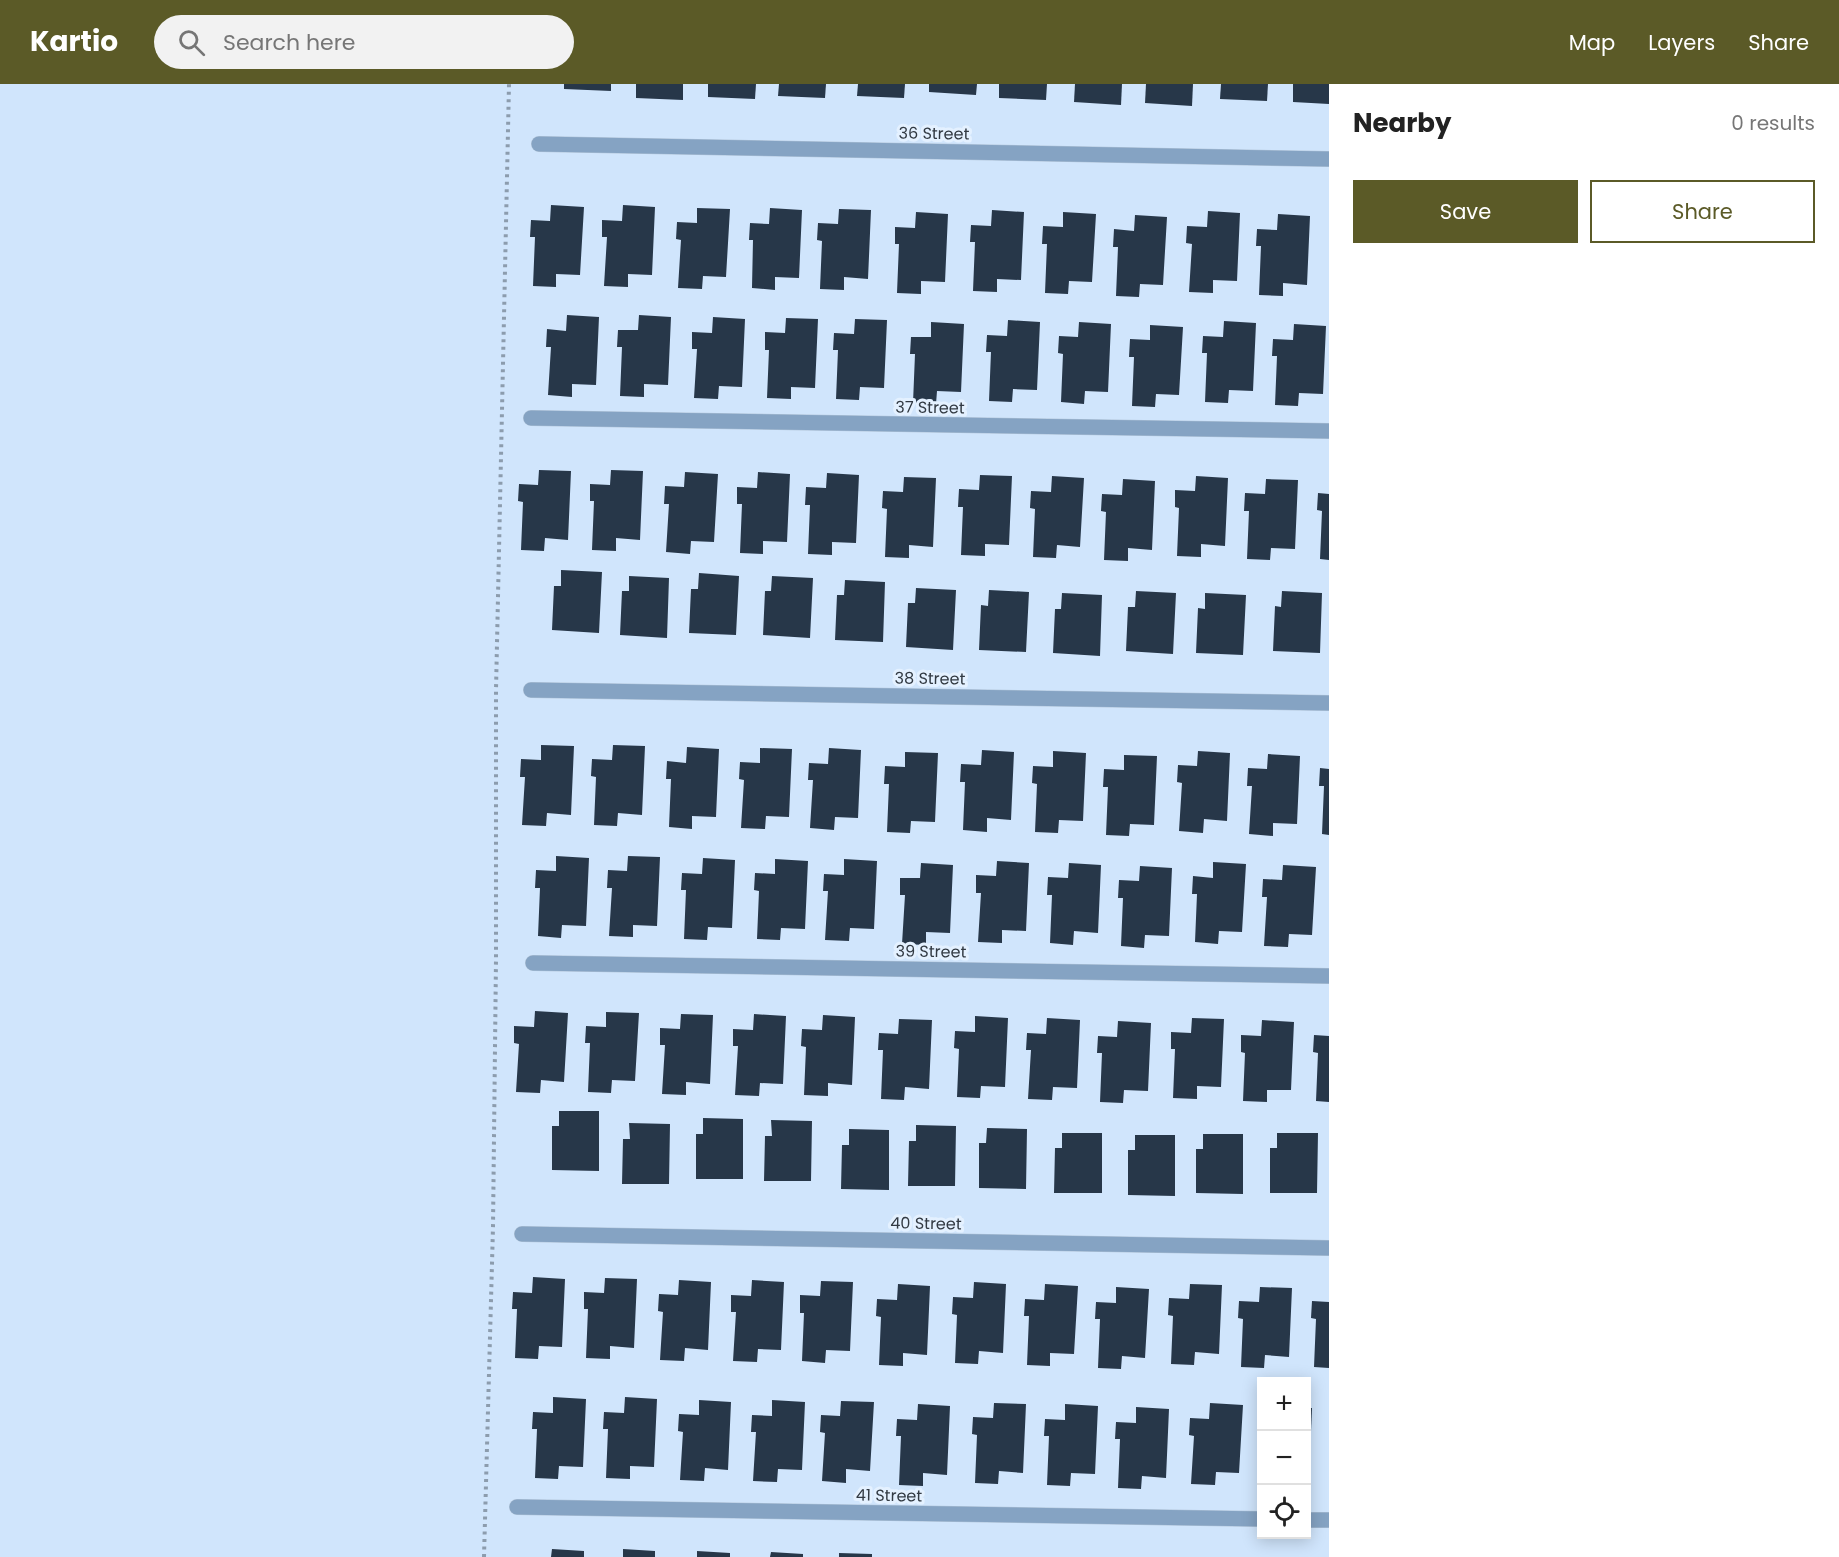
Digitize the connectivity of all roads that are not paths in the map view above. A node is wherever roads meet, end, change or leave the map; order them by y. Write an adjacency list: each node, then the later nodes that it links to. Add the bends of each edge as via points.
1 (539, 144): 2 (street, 36 Street)
2 (1329, 159)
3 (531, 418): 4 (street, 37 Street)
4 (1329, 431)
5 (531, 690): 6 (street, 38 Street)
6 (1329, 703)
7 (532, 963): 8 (street, 39 Street)
8 (1329, 976)
9 (522, 1234): 10 (street, 40 Street)
10 (1329, 1248)
11 (516, 1507): 12 (street, 41 Street)
12 (1257, 1519)
13 (1311, 1520): 14 (street)
14 (1329, 1520)

